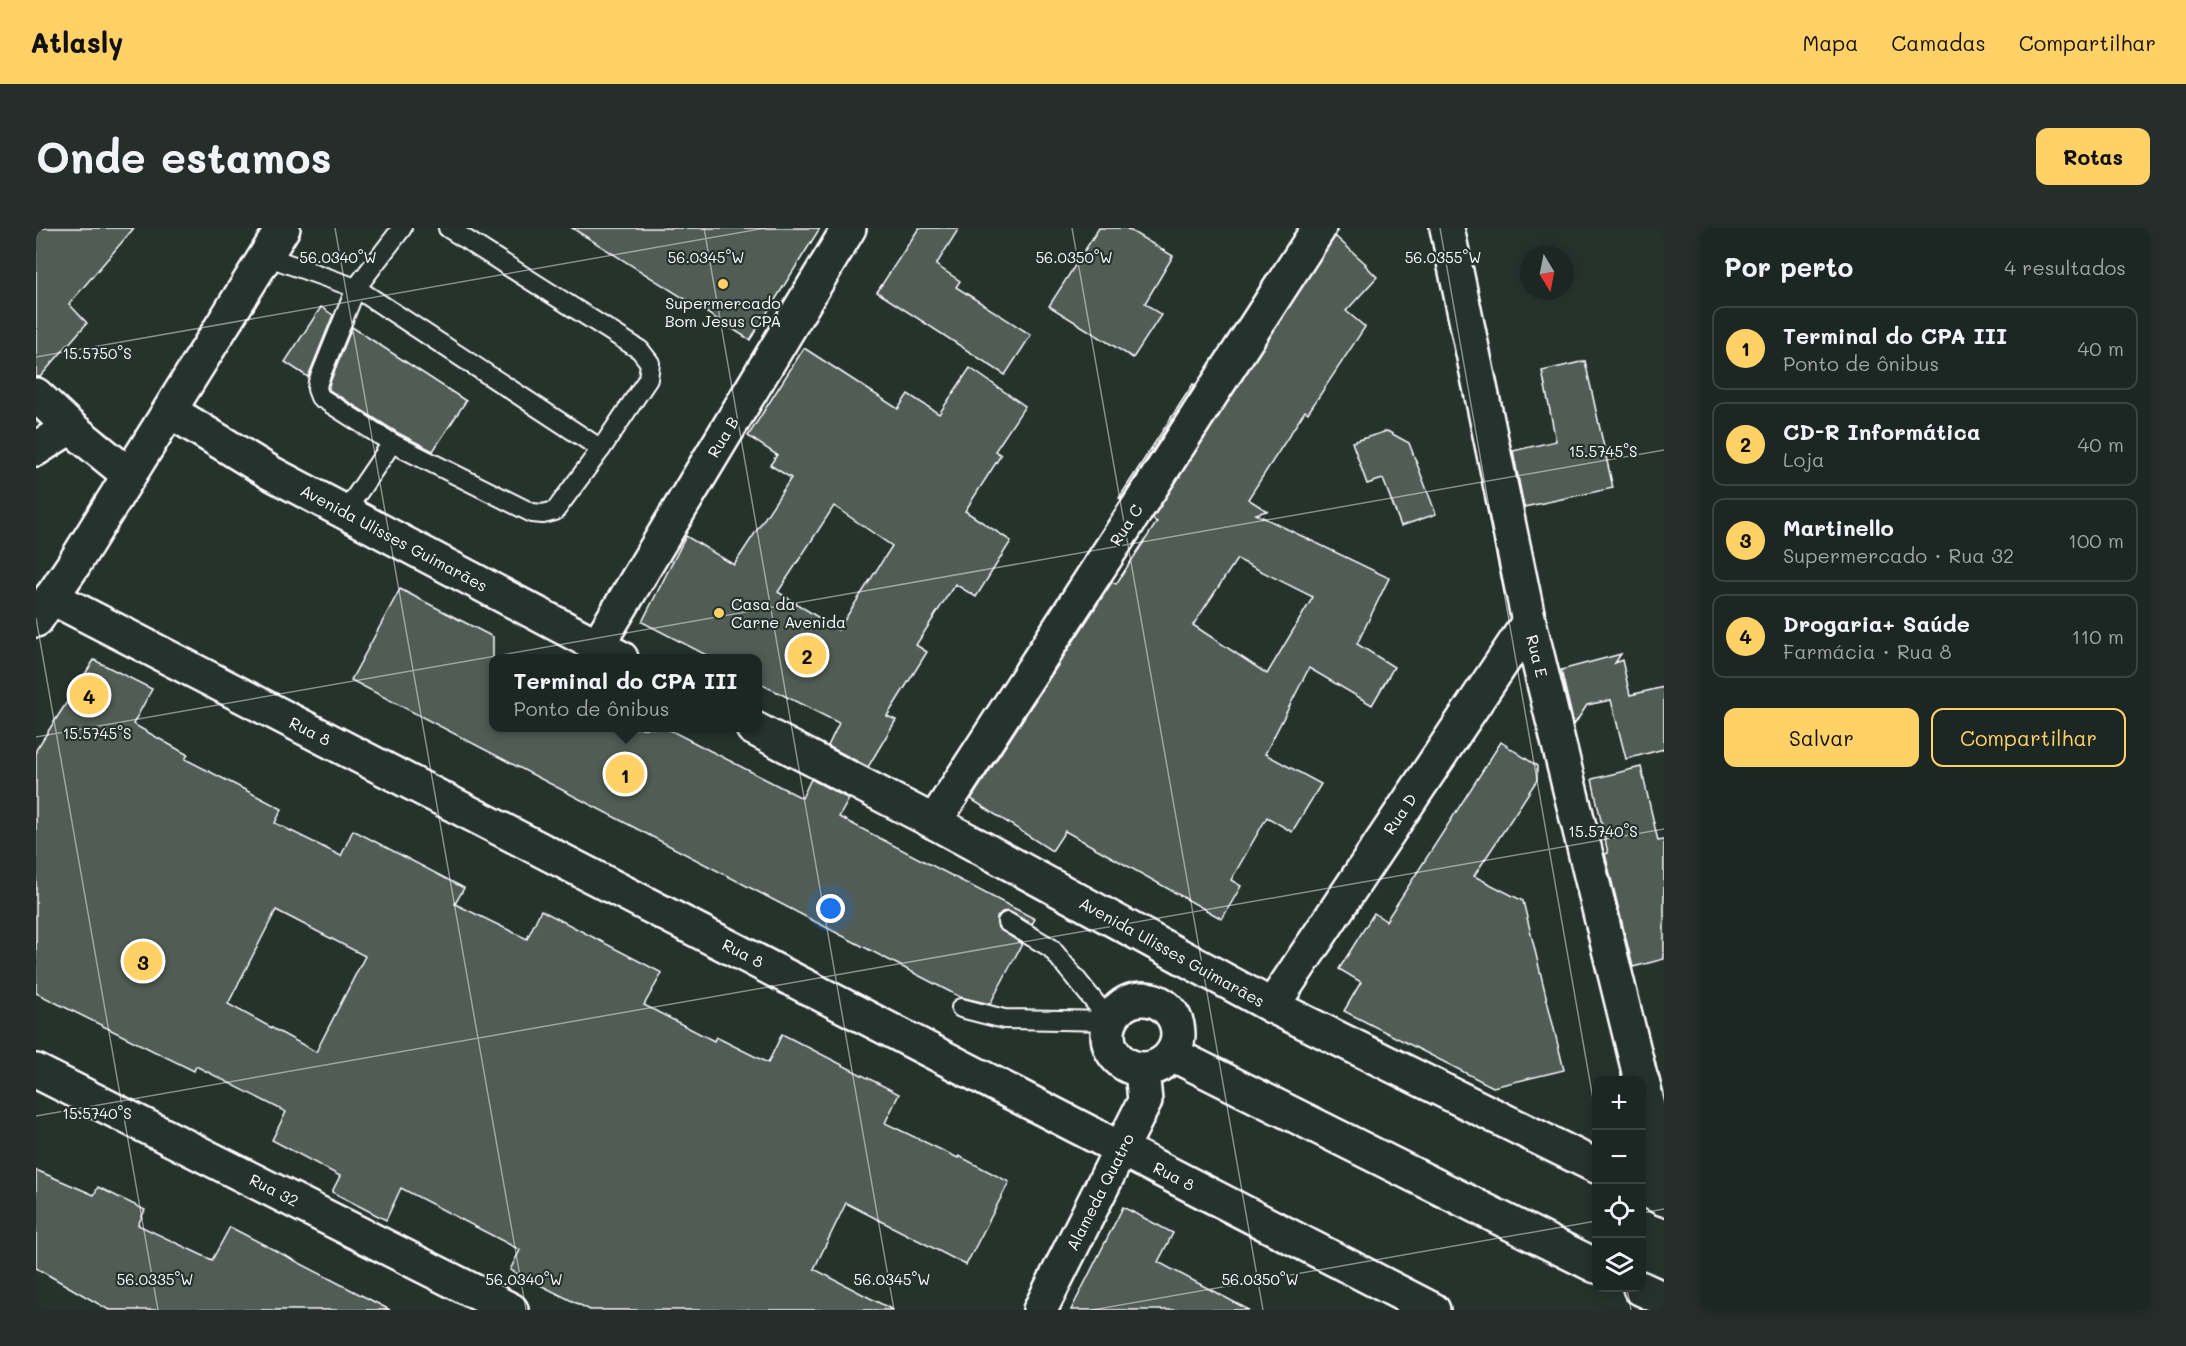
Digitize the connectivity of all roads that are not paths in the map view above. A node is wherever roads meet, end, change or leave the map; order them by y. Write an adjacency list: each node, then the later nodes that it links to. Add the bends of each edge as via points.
1 (283, 228): 7 (main road)
2 (402, 228): 8 (lane)
3 (448, 228): 13 (lane, via 640,350 650,363 648,379)
4 (849, 228): 19 (main road, Rua B)
5 (1319, 228): 21 (main road, Rua C)
6 (1447, 228): 18 (main road, Rua E)
7 (266, 256): 8 (lane); 10 (main road)
8 (356, 288): 12 (lane, via 317,389 320,397); 13 (lane)
9 (36, 395): 11 (main road)
10 (170, 411): 15 (main road); 16 (main road, Avenida Ulisses Guimarães)
11 (70, 428): 14 (main road); 15 (main road)
12 (392, 443): 13 (lane, via 531,513 543,514 555,511); 16 (lane)
13 (601, 448)
14 (36, 449)
15 (129, 476): 17 (main road)
16 (345, 512): 19 (main road, Avenida Ulisses Guimarães)
17 (43, 608): 33 (main road, Rua 8)
18 (1529, 622): 25 (main road, Rua D); 31 (main road, Rua E)
19 (609, 652)
20 (761, 732): 21 (main road, Avenida Ulisses Guimarães)
21 (934, 822): 23 (main road, Avenida Ulisses Guimarães)
22 (1007, 922): 27 (lane, via 1052,948)
23 (1190, 961): 24 (main road); 25 (main road, Avenida Ulisses Guimarães)
24 (1165, 1006): 27 (main road, via 1136,999 1116,1011); 28 (main road, via 1179,1031)
25 (1272, 1006): 34 (main road, Avenida Ulisses Guimarães)
26 (961, 1008): 27 (lane, via 1004,1019)
27 (1110, 1021): 29 (main road, via 1109,1044 1113,1053 1121,1062)
28 (1172, 1054): 29 (main road, via 1164,1063); 38 (main road)
29 (1142, 1070): 33 (main road, Alameda Quatro, via 1145,1101)
30 (36, 1071): 41 (main road, Rua 32)
31 (1640, 1076)
32 (1646, 1101): 35 (main road, Rua E)
33 (1122, 1149): 42 (main road, Alameda Quatro); 43 (main road, Rua 8)
34 (1592, 1164)
35 (1664, 1172)
36 (1646, 1190): 37 (main road)
37 (1664, 1199)
38 (1592, 1264)
39 (1646, 1290): 40 (main road)
40 (1664, 1299)
41 (511, 1310)
42 (1040, 1310)
43 (1433, 1310)

